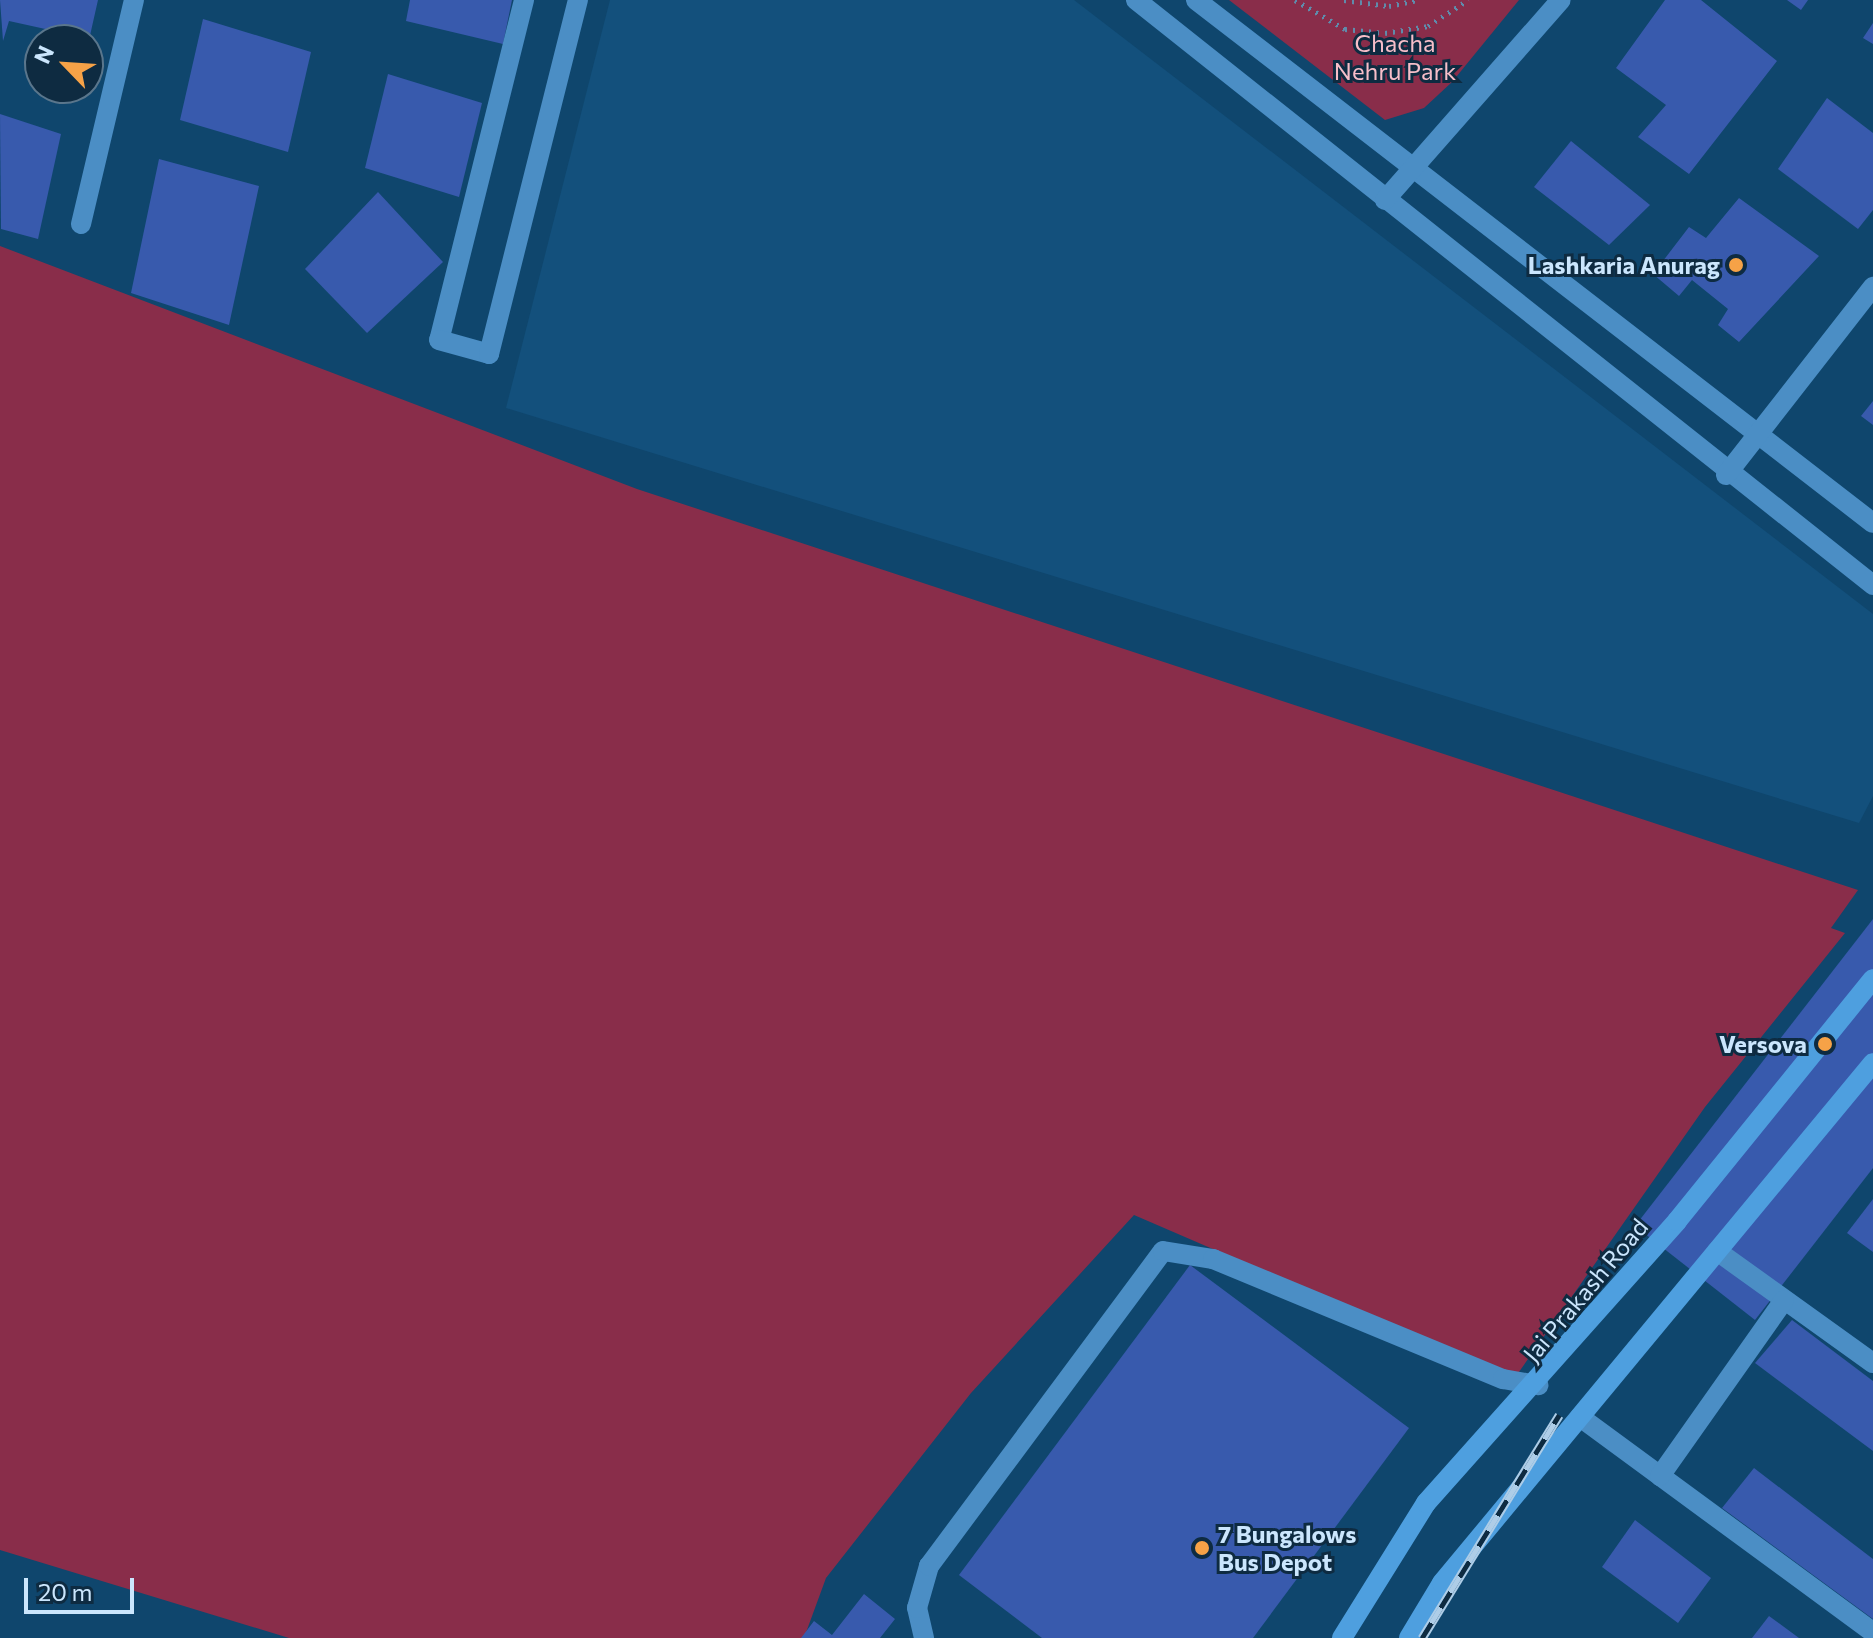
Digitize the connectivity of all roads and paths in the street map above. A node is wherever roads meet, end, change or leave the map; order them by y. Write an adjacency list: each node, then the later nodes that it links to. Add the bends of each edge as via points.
1 (134, 0): 13 (street)
2 (524, 0): 3 (street, via 439,340 489,354)
3 (578, 0)
4 (1136, 0): 12 (street)
5 (1196, 0): 11 (street)
6 (1295, 0): 9 (path, via 1345,29 1385,33 1428,26)
7 (1344, 0): 8 (path, via 1389,6)
8 (1418, 0)
9 (1468, 0)
10 (1561, 0): 11 (street)
11 (1413, 166): 12 (street); 15 (street)
12 (1385, 200): 16 (street)
13 (81, 224)
14 (1873, 287): 15 (street)
15 (1757, 433): 16 (street); 17 (street)
16 (1726, 475): 18 (street)
17 (1873, 523)
18 (1873, 585)
19 (1873, 979): 24 (main road, Jai Prakash Road)
20 (1873, 1063): 21 (main road)
21 (1717, 1251): 22 (street); 25 (main road)
22 (1784, 1300): 23 (street); 26 (street)
23 (1873, 1363)
24 (1538, 1385): 28 (street, via 1503,1379 1213,1259 1163,1251 929,1566 917,1608); 29 (main road, Jai Prakash Road, via 1426,1503)
25 (1580, 1417): 26 (street); 30 (main road, via 1442,1583)
26 (1660, 1476): 27 (street)
27 (1873, 1632)
28 (924, 1638)
29 (1342, 1638)
30 (1409, 1638)

